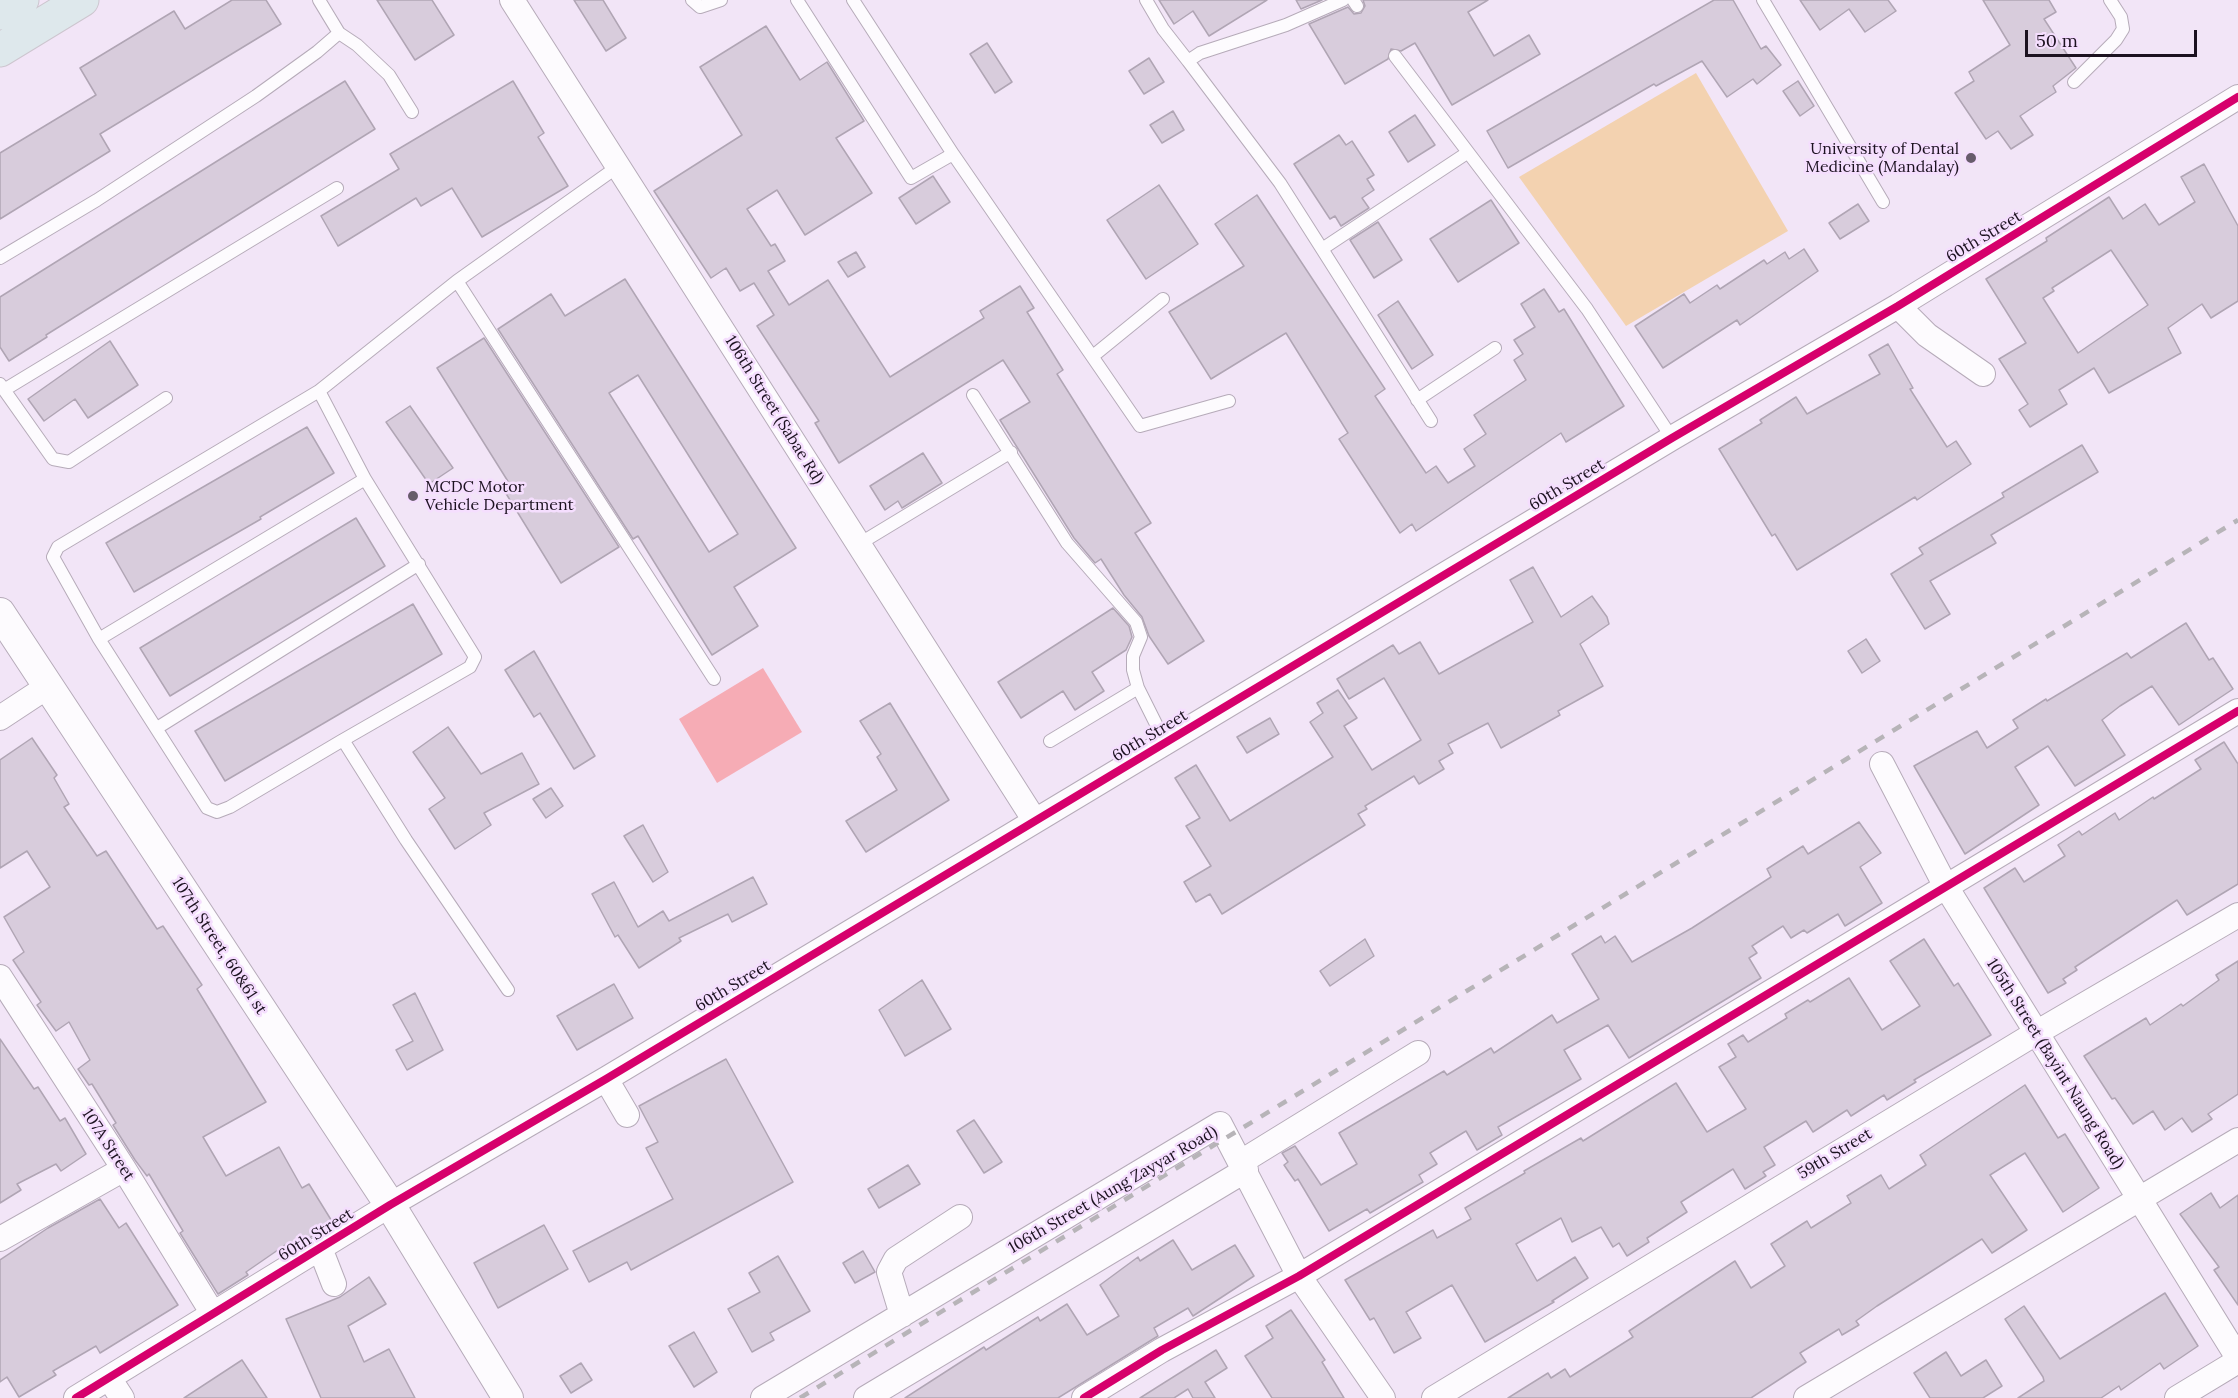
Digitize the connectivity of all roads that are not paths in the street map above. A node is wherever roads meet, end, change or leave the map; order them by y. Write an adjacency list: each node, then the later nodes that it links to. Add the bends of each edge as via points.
1 (22, 0): 13 (main road)
2 (82, 0): 15 (main road)
3 (319, 0): 14 (lane)
4 (512, 0): 23 (street, 106th Street (Sabae Rd))
5 (692, 0): 6 (lane, via 700,7)
6 (721, 0)
7 (797, 0): 22 (lane, via 912,178)
8 (853, 0): 22 (lane)
9 (1146, 0): 17 (lane)
10 (1343, 0): 17 (lane, via 1286,25 1200,53)
11 (1763, 0): 25 (lane)
12 (2110, 0): 18 (lane, via 2121,17 2123,29)
13 (0, 13)
14 (339, 33): 20 (lane, via 389,75); 27 (lane, via 256,96)
15 (0, 50)
16 (1395, 56): 21 (lane)
17 (1188, 61): 26 (lane, via 1280,183)
18 (2074, 82)
19 (2238, 98): 30 (street, 60th Street)
20 (412, 112)
21 (1467, 153): 26 (lane); 41 (lane, via 1587,309)
22 (954, 154): 32 (lane)
23 (620, 165): 28 (lane); 44 (street, 106th Street (Sabae Rd))
24 (337, 188): 34 (lane)
25 (1883, 202)
26 (1322, 249): 38 (lane)
27 (0, 258)
28 (457, 281): 35 (lane); 48 (lane)
29 (1163, 299): 32 (lane)
30 (1898, 306): 33 (street, via 1927,335); 41 (street, 60th Street)
31 (1495, 348): 38 (lane)
32 (1093, 356): 39 (lane, via 1140,426)
33 (1983, 374)
34 (2, 387): 37 (lane, via 53,459 69,462)
35 (319, 391): 43 (lane); 47 (lane, via 58,547 53,557)
36 (973, 395): 42 (lane)
37 (166, 398)
38 (1417, 399): 40 (lane)
39 (1229, 401)
40 (1431, 421)
41 (1671, 438): 56 (street, 60th Street)
42 (1011, 452): 44 (lane); 50 (lane, via 1067,543 1140,629 1133,656)
43 (365, 479): 45 (lane); 47 (lane)
44 (860, 544): 58 (street, 106th Street (Sabae Rd))
45 (419, 564): 53 (lane); 54 (lane, via 475,657 470,666)
46 (0, 613): 49 (street, 107th Street, 60&61 st)
47 (99, 639): 53 (lane)
48 (714, 679)
49 (47, 687): 52 (street); 71 (street, 107th Street, 60&61 st)
50 (1138, 688): 55 (lane); 56 (lane)
51 (2238, 711): 59 (street)
52 (0, 718)
53 (157, 728): 54 (lane, via 207,808 217,812)
54 (343, 740): 62 (lane)
55 (1050, 741)
56 (1165, 742): 58 (street, 60th Street)
57 (1882, 764): 59 (street, 105th Street (Bayint Naung Road))
58 (1035, 820): 65 (street, 60th Street)
59 (1945, 885): 63 (street, 105th Street (Bayint Naung Road)); 75 (street)
60 (2238, 915): 63 (street, 59th Street)
61 (0, 977): 69 (street, 107A Street)
62 (508, 990)
63 (2036, 1033): 70 (street, 105th Street (Bayint Naung Road)); 87 (street, 59th Street)
64 (1418, 1053): 68 (street)
65 (606, 1079): 66 (street); 71 (street, 60th Street)
66 (627, 1115)
67 (2238, 1140): 70 (street)
68 (1243, 1166): 75 (street, 106th Street (Aung Zayyar Road)); 78 (street, 106th Street (Aung Zayyar Road), via 1220,1124); 84 (street)
69 (124, 1168): 73 (street); 77 (street, 107A Street)
70 (2139, 1201): 79 (street, 105th Street (Bayint Naung Road)); 88 (street)
71 (390, 1205): 74 (street, 60th Street); 81 (street, 107th Street, 60&61 st)
72 (960, 1217): 78 (street, via 896,1259 889,1272)
73 (0, 1239)
74 (320, 1248): 76 (street); 77 (street, 60th Street)
75 (1299, 1276): 85 (street, via 1162,1350); 86 (street, 106th Street (Aung Zayyar Road))
76 (334, 1284)
77 (213, 1314): 80 (street, 60th Street)
78 (902, 1315): 83 (street, 106th Street (Aung Zayyar Road))
79 (2238, 1359): 89 (street)
80 (115, 1388): 82 (street, 60th Street)
81 (504, 1390)
82 (76, 1398)
83 (764, 1398)
84 (866, 1398)
85 (1084, 1398)
86 (1383, 1398)
87 (1434, 1398)
88 (1806, 1398)
89 (2177, 1398)

